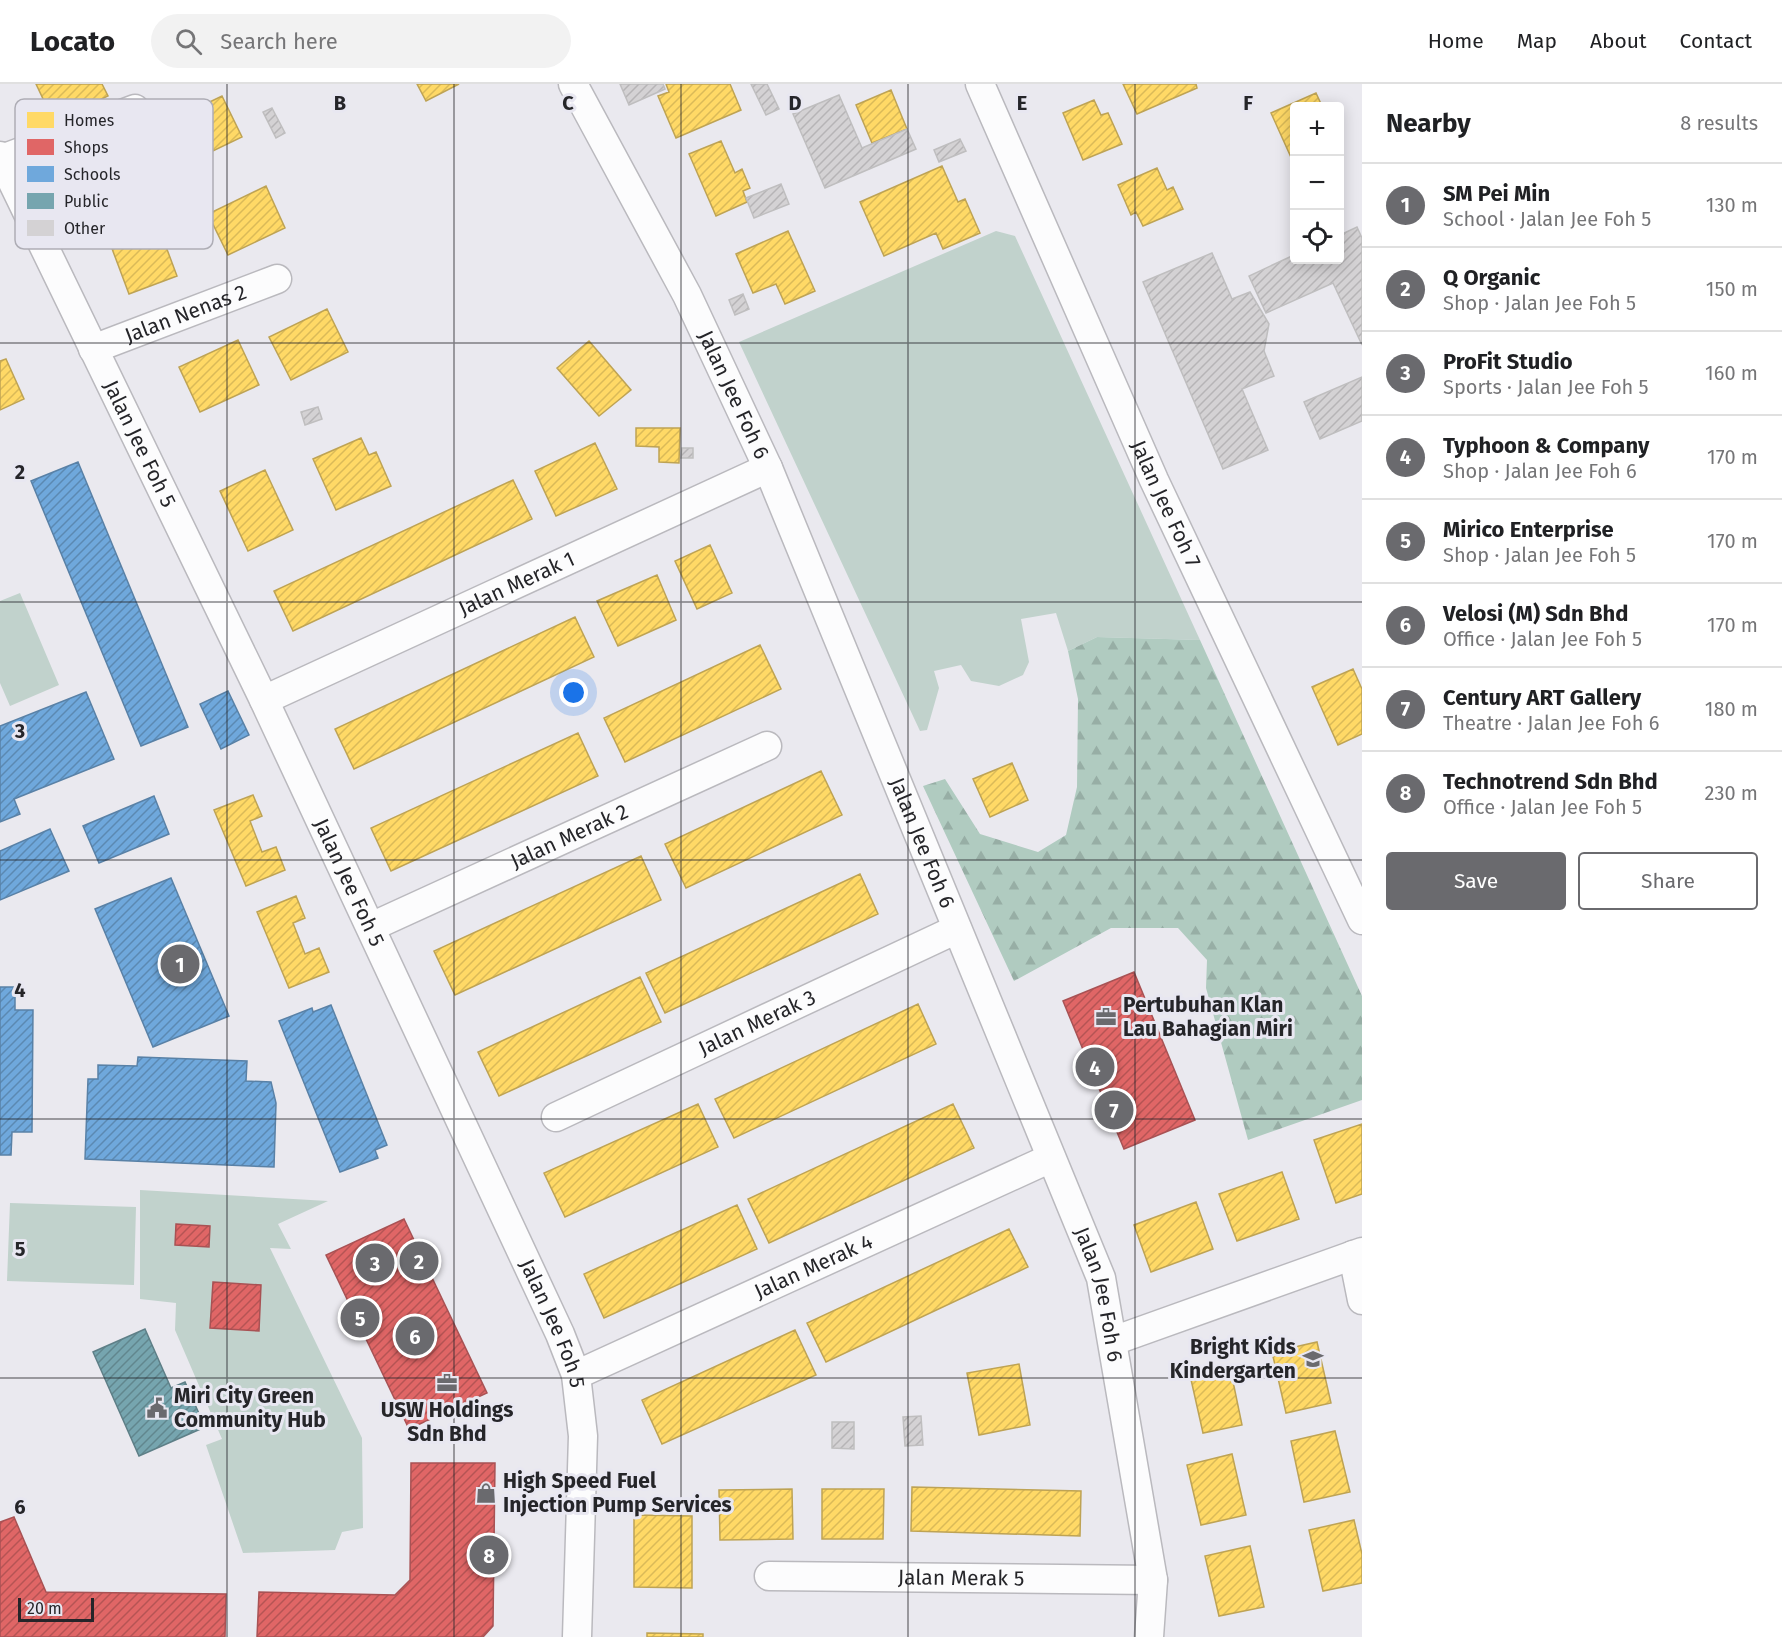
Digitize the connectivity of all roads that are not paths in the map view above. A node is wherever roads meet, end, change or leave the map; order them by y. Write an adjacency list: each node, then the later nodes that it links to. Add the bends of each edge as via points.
1 (573, 84): 8 (street, Jalan Jee Foh 6, via 687,295)
2 (980, 84): 11 (street, Jalan Jee Foh 7, via 1154,480)
3 (1, 157): 4 (street, Jalan Jee Foh 5)
4 (8, 191)
5 (39, 249): 7 (street, Jalan Jee Foh 5)
6 (277, 279): 7 (street, Jalan Nenas 2)
7 (93, 349): 9 (street, Jalan Jee Foh 5)
8 (768, 468): 9 (street, Jalan Merak 1); 13 (street, Jalan Jee Foh 6)
9 (264, 700): 12 (street, Jalan Jee Foh 5)
10 (767, 746): 12 (street, Jalan Merak 2)
11 (1362, 920)
12 (370, 927): 19 (street, Jalan Jee Foh 5)
13 (957, 929): 14 (street, Jalan Merak 3); 15 (street, Jalan Jee Foh 6)
14 (556, 1117)
15 (1051, 1158): 18 (street, Jalan Jee Foh 6, via 1101,1278); 19 (street, Jalan Merak 4)
16 (1357, 1253): 17 (street); 18 (street)
17 (1362, 1300)
18 (1113, 1341): 21 (street, Jalan Jee Foh 6)
19 (576, 1375): 22 (street, Jalan Jee Foh 5, via 583,1436)
20 (769, 1576): 21 (street, Jalan Merak 5)
21 (1153, 1580): 23 (street, Jalan Jee Foh 6)
22 (577, 1637)
23 (1149, 1637)

